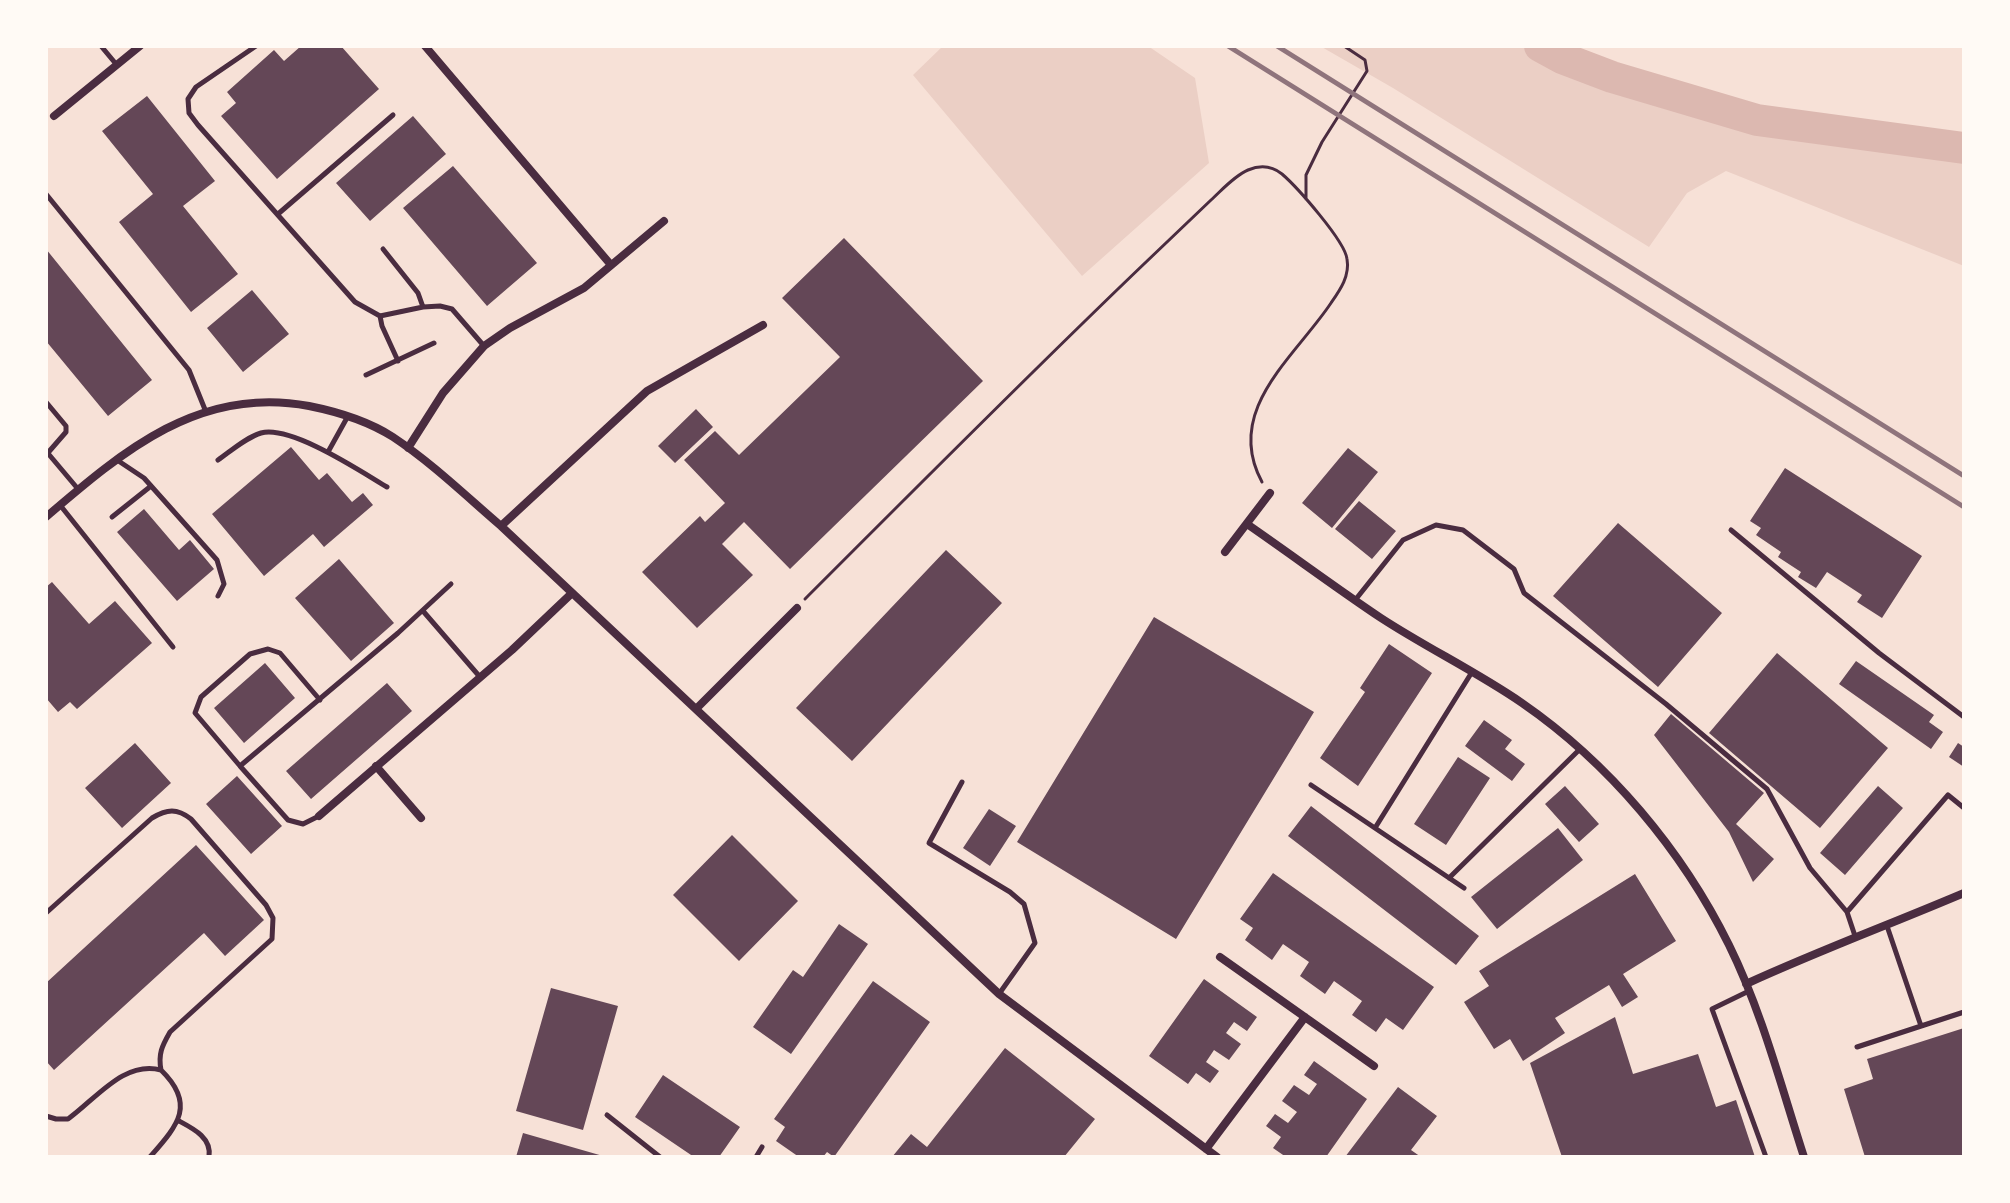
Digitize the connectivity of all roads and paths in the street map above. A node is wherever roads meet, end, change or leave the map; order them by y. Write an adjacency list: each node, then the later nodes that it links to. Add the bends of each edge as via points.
1 (101, 46): 6 (lane)
2 (140, 46): 6 (street)
3 (256, 46): 11 (lane, via 196,87 188,99 189,113)
4 (425, 46): 14 (street)
5 (1344, 46): 10 (path, via 1365,60 1367,71 1306,175)
6 (117, 65): 8 (street)
7 (393, 115): 11 (lane)
8 (54, 116)
9 (46, 194): 23 (lane, via 189,370)
10 (1306, 199): 33 (path, via 1347,256 1347,273 1315,327 1262,393 1251,421 1254,462); 45 (path, via 1275,168 1247,170 1229,183)
11 (278, 214): 16 (lane, via 355,302)
12 (664, 221): 14 (street)
13 (383, 249): 15 (lane)
14 (611, 265): 19 (street, via 584,288)
15 (423, 307): 16 (lane); 19 (lane, via 452,309)
16 (380, 316): 20 (lane)
17 (763, 325): 38 (street, via 647,391)
18 (434, 343): 20 (lane)
19 (484, 346): 25 (street, via 443,393)
20 (398, 361): 21 (lane)
21 (366, 375)
22 (46, 402): 27 (lane, via 66,426)
23 (206, 412): 24 (street, via 265,401); 28 (street, via 144,439)
24 (348, 415): 25 (street); 26 (lane)
25 (408, 448): 38 (street)
26 (328, 452): 29 (lane, via 263,432); 31 (lane)
27 (47, 453): 32 (lane)
28 (116, 459): 30 (lane); 32 (street)
29 (218, 460)
30 (151, 486): 36 (lane); 43 (lane, via 217,560 224,584)
31 (387, 487)
32 (78, 490): 34 (street)
33 (1270, 493): 37 (street)
34 (60, 505): 35 (street); 47 (lane)
35 (46, 517)
36 (112, 517)
37 (1247, 524): 40 (street); 44 (street)
38 (501, 526): 42 (street)
39 (1731, 530): 52 (lane)
40 (1225, 552)
41 (451, 584): 46 (lane)
42 (571, 594): 49 (street); 51 (street)
43 (218, 596)
44 (1355, 600): 48 (street); 65 (lane, via 1403,540 1436,525 1463,530 1514,569 1524,593 1767,789 1810,868)
45 (797, 608): 51 (street)
46 (423, 611): 49 (lane); 50 (lane)
47 (173, 647)
48 (1472, 672): 53 (street); 61 (lane)
49 (480, 677): 55 (street)
50 (320, 700): 54 (lane); 54 (lane, via 280,653 268,649 250,654 201,697 195,713)
51 (696, 709): 71 (street)
52 (1964, 717)
53 (1581, 748): 62 (lane); 70 (street, via 1684,869 1710,908)
54 (240, 766): 59 (lane, via 288,820 303,824)
55 (376, 766): 59 (street); 60 (street)
56 (962, 782): 71 (lane, via 929,843 1024,904 1035,943)
57 (1311, 785): 61 (lane)
58 (1964, 808): 65 (lane, via 1948,795)
59 (319, 816)
60 (421, 818)
61 (1375, 828): 62 (lane)
62 (1449, 878): 63 (lane)
63 (1464, 888)
64 (1964, 893): 67 (street)
65 (1847, 912): 68 (lane)
66 (46, 913): 77 (lane, via 152,818 171,810 191,819 266,905 273,918 272,939 170,1032 161,1048)
67 (1887, 926): 68 (street); 74 (lane)
68 (1855, 936): 70 (street)
69 (1220, 957): 73 (street)
70 (1748, 988): 88 (lane, via 1712,1009); 89 (street)
71 (999, 994): 82 (street)
72 (1964, 1012): 74 (lane)
73 (1305, 1017): 76 (street); 82 (street)
74 (1921, 1026): 75 (lane)
75 (1857, 1047)
76 (1374, 1066)
77 (161, 1070): 79 (lane, via 126,1072 68,1119); 80 (lane, via 181,1098)
78 (607, 1115): 85 (lane)
79 (46, 1116)
80 (179, 1121): 83 (lane); 84 (lane, via 203,1136)
81 (762, 1147): 86 (lane)
82 (1206, 1149): 87 (street)
83 (150, 1157)
84 (209, 1157)
85 (660, 1157)
86 (756, 1157)
87 (1217, 1157)
88 (1766, 1157)
89 (1804, 1157)

